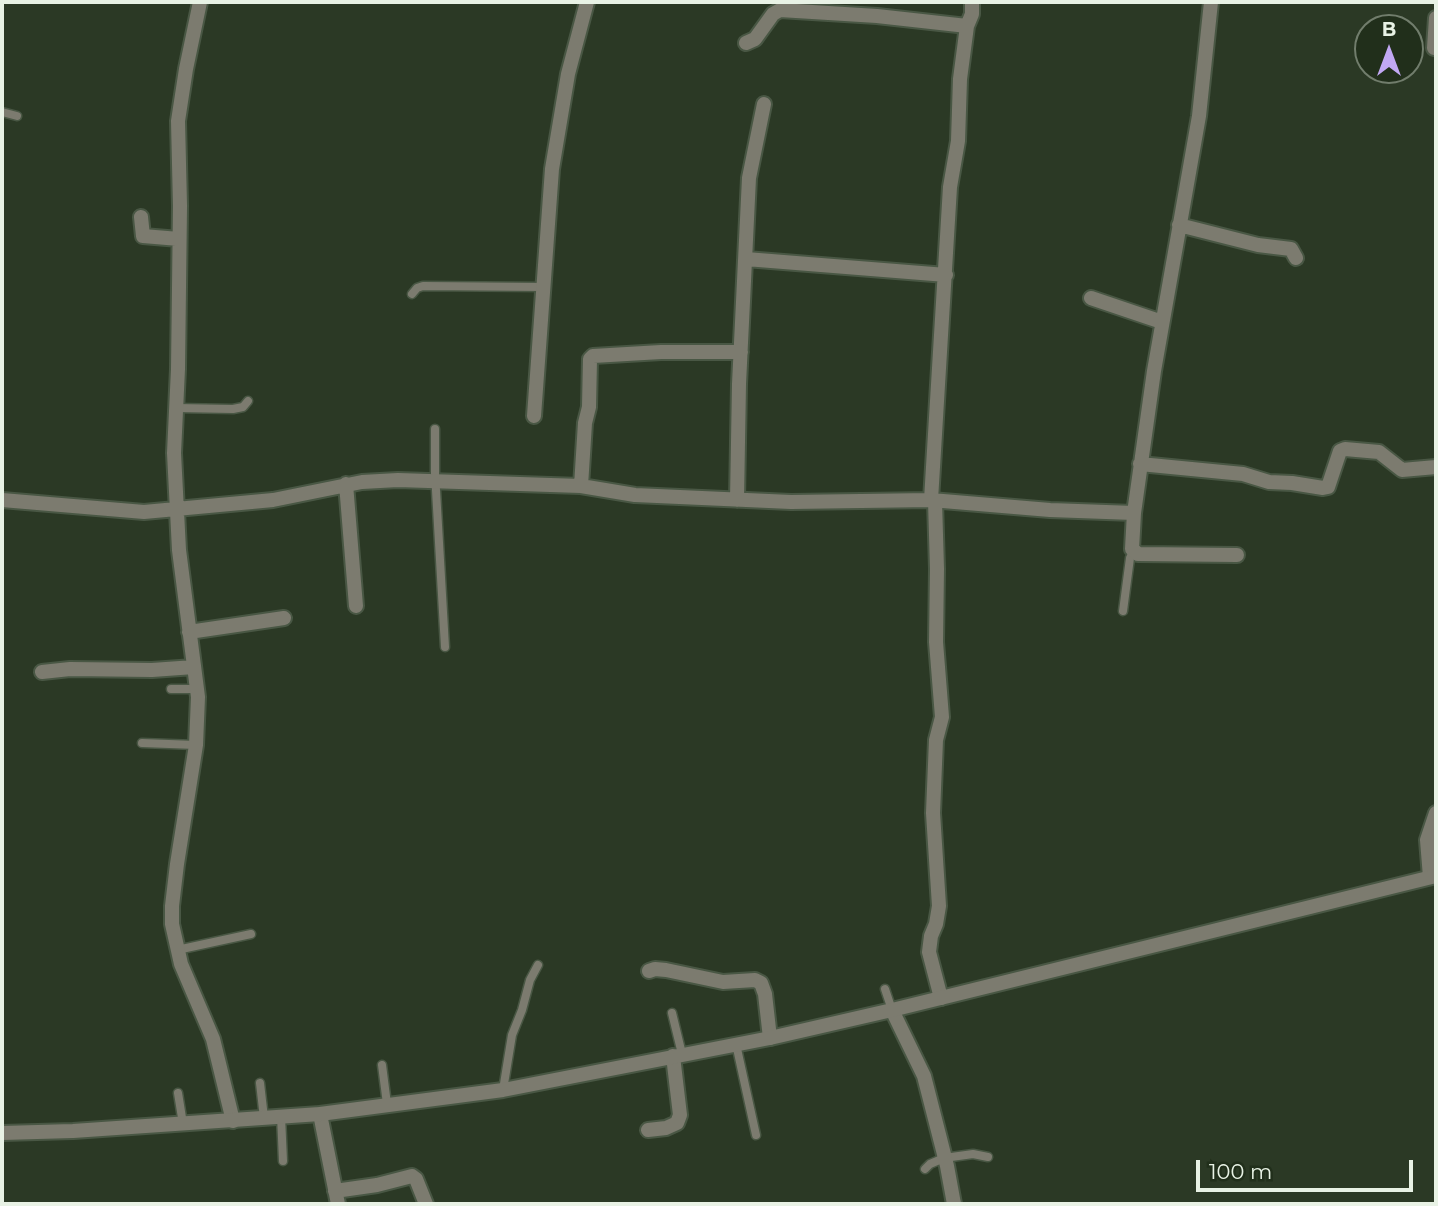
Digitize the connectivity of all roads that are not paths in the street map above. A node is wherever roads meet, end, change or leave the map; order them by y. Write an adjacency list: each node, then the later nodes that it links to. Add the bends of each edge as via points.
1 (200, 2): 14 (street, via 178,121)
2 (587, 2): 18 (street, via 559,122)
3 (972, 2): 6 (street)
4 (1211, 2): 13 (street, via 1199,116)
5 (1436, 18): 8 (street)
6 (967, 26): 7 (street, via 780,10); 17 (street)
7 (746, 43)
8 (1434, 48)
9 (764, 104): 16 (street, via 749,178)
10 (2, 112): 11 (lane)
11 (17, 116)
12 (141, 218): 14 (street, via 143,236)
13 (1179, 225): 15 (street, via 1292,249); 21 (street)
14 (177, 239): 24 (street)
15 (1296, 258)
16 (746, 259): 17 (street); 22 (street)
17 (946, 275): 33 (street)
18 (543, 287): 19 (lane, via 423,286); 25 (street)
19 (412, 295)
20 (1091, 298): 21 (street)
21 (1162, 322): 27 (street)
22 (741, 352): 30 (street, via 593,356); 32 (street)
23 (248, 401): 24 (lane, via 233,409)
24 (176, 408): 35 (street)
25 (534, 416)
26 (435, 429): 29 (lane)
27 (1140, 464): 28 (street, via 1322,488 1328,486 1340,451 1345,449 1379,452 1402,470); 36 (street)
28 (1436, 467)
29 (435, 477): 30 (street); 31 (street); 43 (lane)
30 (581, 482): 32 (street, via 635,495)
31 (346, 484): 35 (street, via 273,500); 39 (street)
32 (737, 498): 33 (street, via 791,502)
33 (932, 498): 36 (street); 57 (street, via 942,717 936,740 933,813 939,906 929,952)
34 (2, 500): 35 (street, via 144,512)
35 (175, 510): 42 (street)
36 (1134, 513): 37 (street)
37 (1133, 552): 38 (street); 40 (lane)
38 (1237, 555)
39 (356, 606)
40 (1123, 611)
41 (284, 618): 42 (street)
42 (189, 632): 44 (street)
43 (445, 647)
44 (190, 667): 45 (street); 47 (street)
45 (42, 673)
46 (173, 689): 47 (lane)
47 (194, 689): 49 (street)
48 (142, 743): 49 (lane)
49 (193, 745): 53 (street, via 172,906)
50 (1436, 813): 51 (street, via 1427,840)
51 (1433, 877): 57 (street)
52 (251, 934): 53 (lane)
53 (177, 950): 71 (street, via 213,1039)
54 (538, 965): 65 (lane, via 512,1035)
55 (649, 971): 60 (street, via 761,983)
56 (885, 989): 59 (lane)
57 (940, 998): 59 (street)
58 (672, 1013): 62 (lane)
59 (894, 1015): 60 (street); 77 (street, via 924,1076)
60 (770, 1038): 61 (street)
61 (737, 1047): 62 (street); 75 (lane)
62 (677, 1057): 65 (street); 73 (street, via 677,1123)
63 (382, 1065): 67 (lane)
64 (260, 1083): 68 (lane)
65 (503, 1090): 67 (street)
66 (178, 1093): 72 (lane)
67 (387, 1104): 69 (street)
68 (264, 1118): 70 (street); 71 (street)
69 (321, 1119): 70 (street); 80 (street)
70 (281, 1120): 78 (lane)
71 (233, 1121): 72 (street)
72 (183, 1124): 74 (street)
73 (648, 1130)
74 (2, 1133)
75 (756, 1135)
76 (988, 1157): 77 (lane)
77 (944, 1158): 79 (lane); 82 (street)
78 (283, 1161)
79 (925, 1169)
80 (337, 1198): 81 (street, via 412,1176)
81 (426, 1204)
82 (954, 1204)

